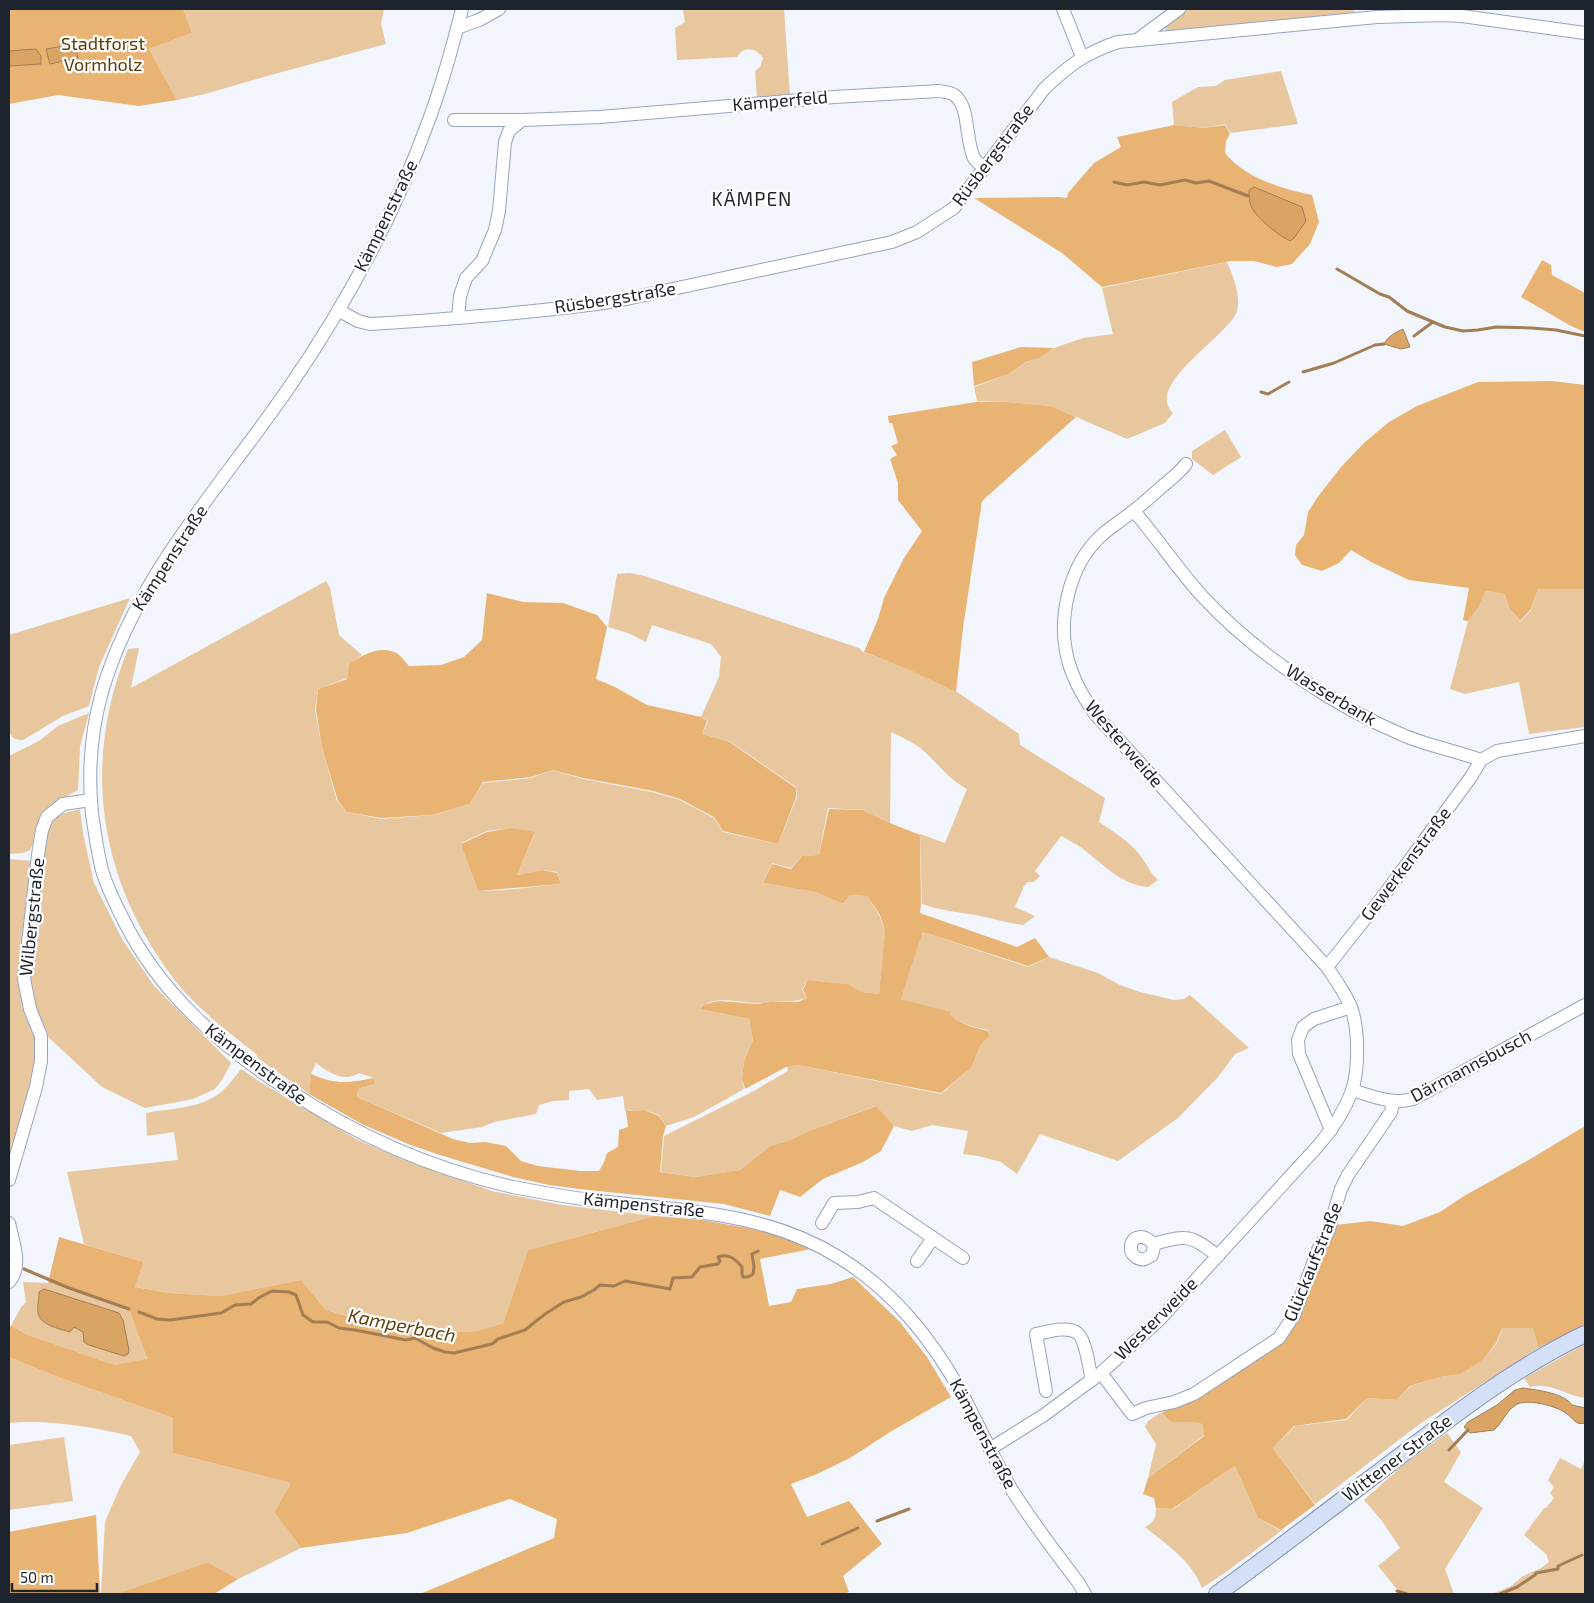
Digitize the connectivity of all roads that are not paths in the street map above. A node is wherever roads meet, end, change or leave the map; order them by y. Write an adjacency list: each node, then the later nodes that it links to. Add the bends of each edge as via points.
1 (462, 9): 5 (street, Kämpenstraße)
2 (499, 9): 5 (street)
3 (1063, 9): 8 (street)
4 (1179, 9): 7 (street)
5 (457, 28): 12 (street, Kämpenstraße, via 411,165)
6 (1585, 33): 7 (street, Rüsbergstraße, via 1443,15 1377,17)
7 (1137, 40): 8 (street, Rüsbergstraße, via 1098,48)
8 (1082, 57): 11 (street, Rüsbergstraße, via 1044,90)
9 (454, 120): 10 (street, Kämperfeld)
10 (522, 120): 11 (street, Kämperfeld, via 939,91 958,98 964,108 974,159); 13 (street, via 509,131 505,142 496,230 482,261 466,278)
11 (985, 168): 13 (street, Rüsbergstraße, via 954,208 917,232 892,242 617,301)
12 (338, 310): 13 (street, Rüsbergstraße, via 370,324); 18 (street, Kämpenstraße, via 292,384 182,534 134,613 117,649 98,707 90,771)
13 (458, 318)
14 (1186, 464): 15 (street, Westerweide)
15 (1134, 511): 17 (street, Wasserbank, via 1204,597 1280,664 1339,704 1376,723 1431,746); 19 (street, Westerweide, via 1094,544 1084,556 1073,580 1066,610 1065,637 1077,685 1095,714)
16 (1585, 736): 17 (street, via 1498,751)
17 (1481, 760): 19 (street, Gewerkenstraße, via 1384,895)
18 (91, 800): 25 (street, Wilbergstraße, via 63,804 47,817 42,830 24,979 30,1009 42,1036 41,1061); 37 (street, Kämpenstraße, via 103,875 135,943 168,988 200,1022 263,1074 358,1132 409,1155 473,1176 566,1196 724,1215 771,1226 813,1242 859,1270 908,1314 945,1365)
19 (1328, 966): 21 (street, Westerweide)
20 (1585, 1005): 23 (street, Därmannsbusch, via 1420,1096)
21 (1351, 1007): 22 (street, Westerweide, via 1357,1042); 24 (street, via 1314,1019 1303,1027 1298,1040 1300,1054)
22 (1352, 1090): 23 (street, Därmannsbusch); 24 (street, Westerweide)
23 (1393, 1102): 35 (street, Glückaufstraße, via 1391,1112 1348,1174 1294,1315 1279,1338 1194,1394 1132,1414)
24 (1331, 1130): 30 (street, Westerweide)
25 (9, 1180)
26 (9, 1223): 33 (street, via 16,1263)
27 (822, 1223): 28 (street, via 834,1203 874,1198)
28 (933, 1238): 31 (street); 32 (street)
29 (1153, 1244): 30 (street, via 1189,1238)
30 (1218, 1256): 35 (street, Westerweide, via 1160,1320)
31 (963, 1258)
32 (918, 1261)
33 (9, 1282)
34 (1585, 1334): 41 (main road, Wittener Straße, via 1546,1354 1449,1418)
35 (1097, 1376): 36 (street, Westerweide, via 1076,1332 1057,1330 1036,1334); 37 (street, Westerweide)
36 (1046, 1391)
37 (990, 1449): 38 (street, Kämpenstraße, via 1013,1490)
38 (1078, 1582): 39 (street, Kämpenstraße); 40 (street, Kämpenstraße)
39 (1085, 1594)
40 (1090, 1594)
41 (1216, 1594)

